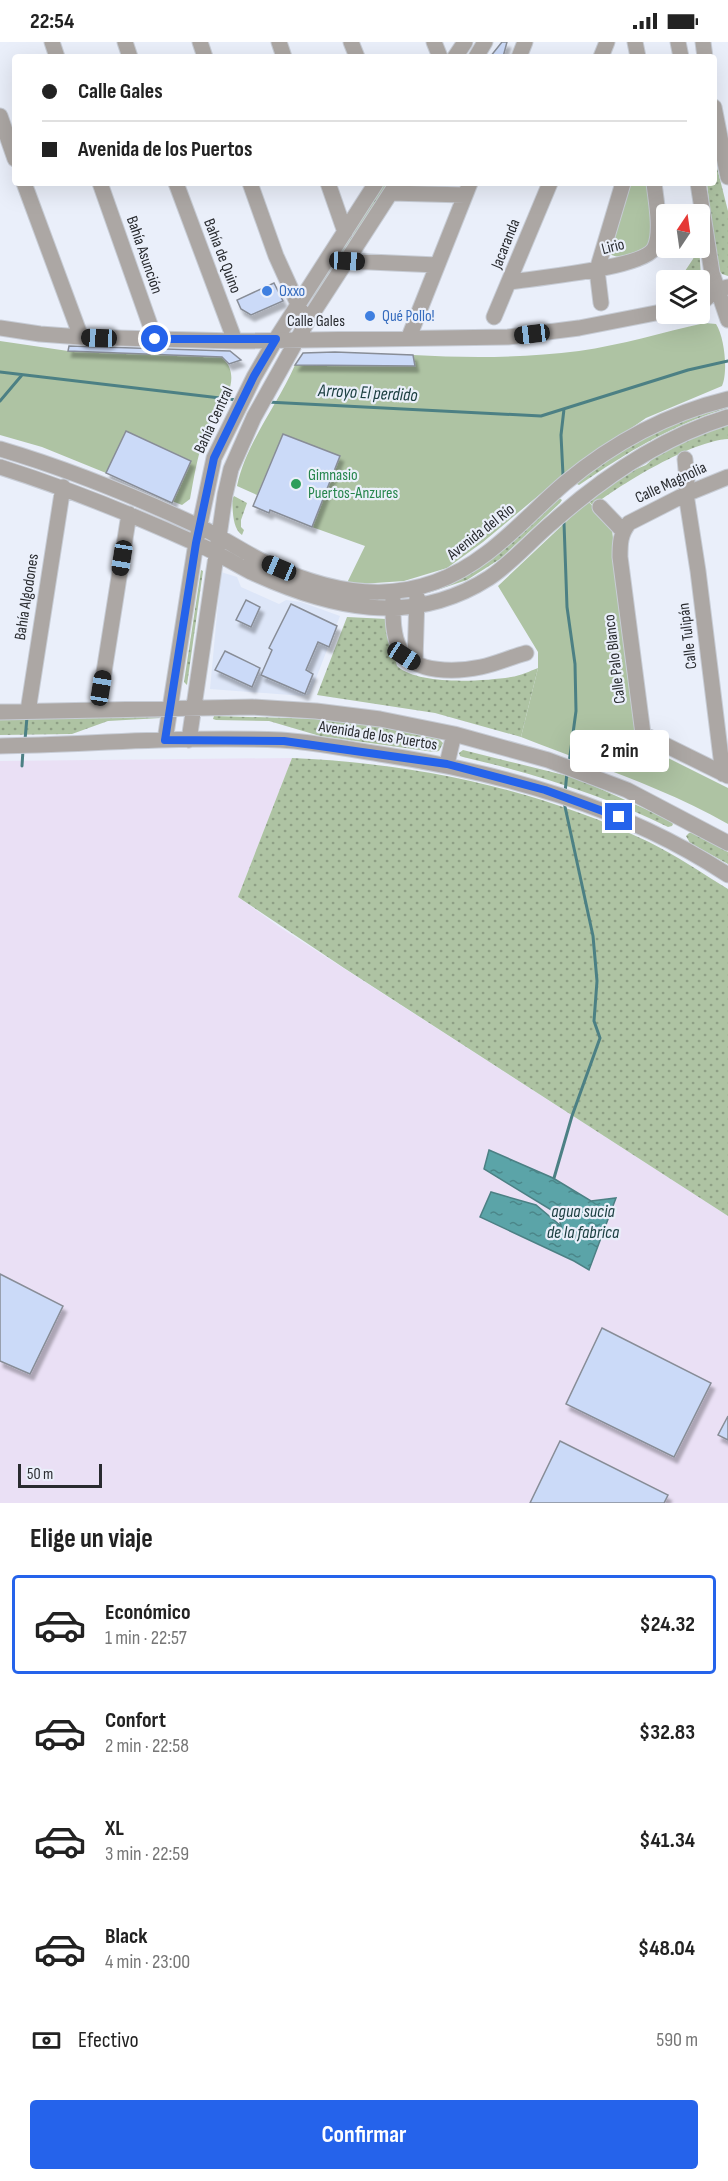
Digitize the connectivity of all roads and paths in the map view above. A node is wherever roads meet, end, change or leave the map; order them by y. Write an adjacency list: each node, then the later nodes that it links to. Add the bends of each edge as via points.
1 (0, 116): 4 (street)
2 (718, 117): 3 (street)
3 (721, 143): 5 (street)
4 (12, 150)
5 (728, 177)
6 (25, 186): 31 (street)
7 (101, 186): 33 (street, Bahía Asunción)
8 (177, 186): 36 (street, Bahía de Quino)
9 (251, 186): 25 (street)
10 (329, 186): 18 (street)
11 (374, 186): 18 (street, Bahía Central)
12 (549, 186): 22 (street, Jacaranda)
13 (622, 186): 21 (street)
14 (654, 186): 21 (street, Lirio, via 658,237 655,248 650,255)
15 (698, 186): 23 (street, via 707,249)
16 (394, 188): 17 (street); 19 (street)
17 (468, 189): 20 (street)
18 (345, 232): 25 (street, Bahía Central)
19 (347, 261): 20 (street); 29 (street)
20 (436, 265): 32 (street)
21 (597, 270): 22 (street, Lirio); 24 (street)
22 (510, 282): 28 (street, Jacaranda)
23 (722, 289): 26 (street); 26 (street, via 699,305)
24 (601, 303)
25 (297, 304): 29 (street); 34 (street, Bahía Central)
26 (726, 311)
27 (656, 313): 32 (street, Calle Gales, via 508,337)
28 (494, 317)
29 (307, 322): 35 (street)
30 (0, 328): 31 (street, Calle Gales)
31 (81, 337): 33 (street, Calle Gales)
32 (409, 337): 35 (street, Calle Gales)
33 (155, 339): 36 (street, Calle Gales)
34 (276, 339): 35 (street, Calle Gales); 36 (street, Calle Gales); 38 (street, Bahía Central)
35 (297, 339): 40 (street)
36 (235, 341)
37 (728, 399): 46 (street, Avenida del Río, via 693,407 650,426 622,441)
38 (236, 414): 40 (street); 52 (street, Bahía Central, via 214,458)
39 (728, 417): 49 (street, Avenida del Río, via 667,441)
40 (252, 421): 54 (street, via 231,469)
41 (0, 449): 44 (street, Avenida del Río)
42 (685, 459): 48 (street, Calle Tulipán)
43 (0, 466): 47 (street, Avenida del Río)
44 (80, 475): 47 (street, Bahía Algodones); 52 (street, Avenida del Río)
45 (728, 477): 48 (street, Calle Magnolia)
46 (565, 483): 49 (street); 57 (street, Avenida del Río, via 518,528 466,569)
47 (69, 489): 51 (street, Avenida del Río); 67 (street, Bahía Algodones)
48 (686, 494): 53 (street, Calle Magnolia); 74 (street, Calle Tulipán)
49 (579, 498): 60 (street, Avenida del Río, via 490,577 459,594)
50 (600, 507): 53 (street)
51 (129, 514): 55 (street, Avenida del Río); 66 (street)
52 (199, 526): 54 (street, Avenida del Río); 55 (street, Bahía Central)
53 (626, 527): 74 (street, Calle Palo Blanco, via 620,557 643,734)
54 (219, 536): 56 (street); 59 (street, Avenida del Río, via 266,563)
55 (196, 543): 56 (street, Avenida del Río); 65 (street, Bahía Central)
56 (216, 553): 59 (street, Avenida del Río, via 320,600); 64 (street)
57 (418, 588): 58 (street, Avenida del Río); 60 (street)
58 (393, 592): 59 (street, Avenida del Río); 61 (street)
59 (362, 600): 61 (street, Avenida del Río)
60 (417, 606): 61 (street, Avenida del Río); 63 (street)
61 (393, 609): 63 (street, via 395,637 404,656)
62 (526, 653): 63 (street, via 464,669 432,669)
63 (415, 662)
64 (193, 707): 65 (street, Avenida de los Puertos); 69 (street, Avenida de los Puertos, via 316,711); 71 (street)
65 (170, 708): 66 (street, Avenida de los Puertos); 70 (street, Bahía Central)
66 (98, 710): 67 (street, Avenida de los Puertos)
67 (28, 711): 68 (street, Avenida de los Puertos)
68 (0, 712)
69 (454, 734): 73 (street); 75 (street, Avenida de los Puertos, via 548,760 608,782)
70 (165, 740): 71 (street, Avenida de los Puertos); 72 (street, Avenida de los Puertos)
71 (189, 740): 73 (street, Avenida de los Puertos, via 284,741)
72 (0, 746)
73 (447, 764): 76 (street, Avenida de los Puertos, via 545,790 610,813)
74 (725, 775)
75 (686, 820): 76 (street); 77 (street, Avenida de los Puertos)
76 (670, 842): 78 (street, Avenida de los Puertos)
77 (728, 843)
78 (728, 875)

